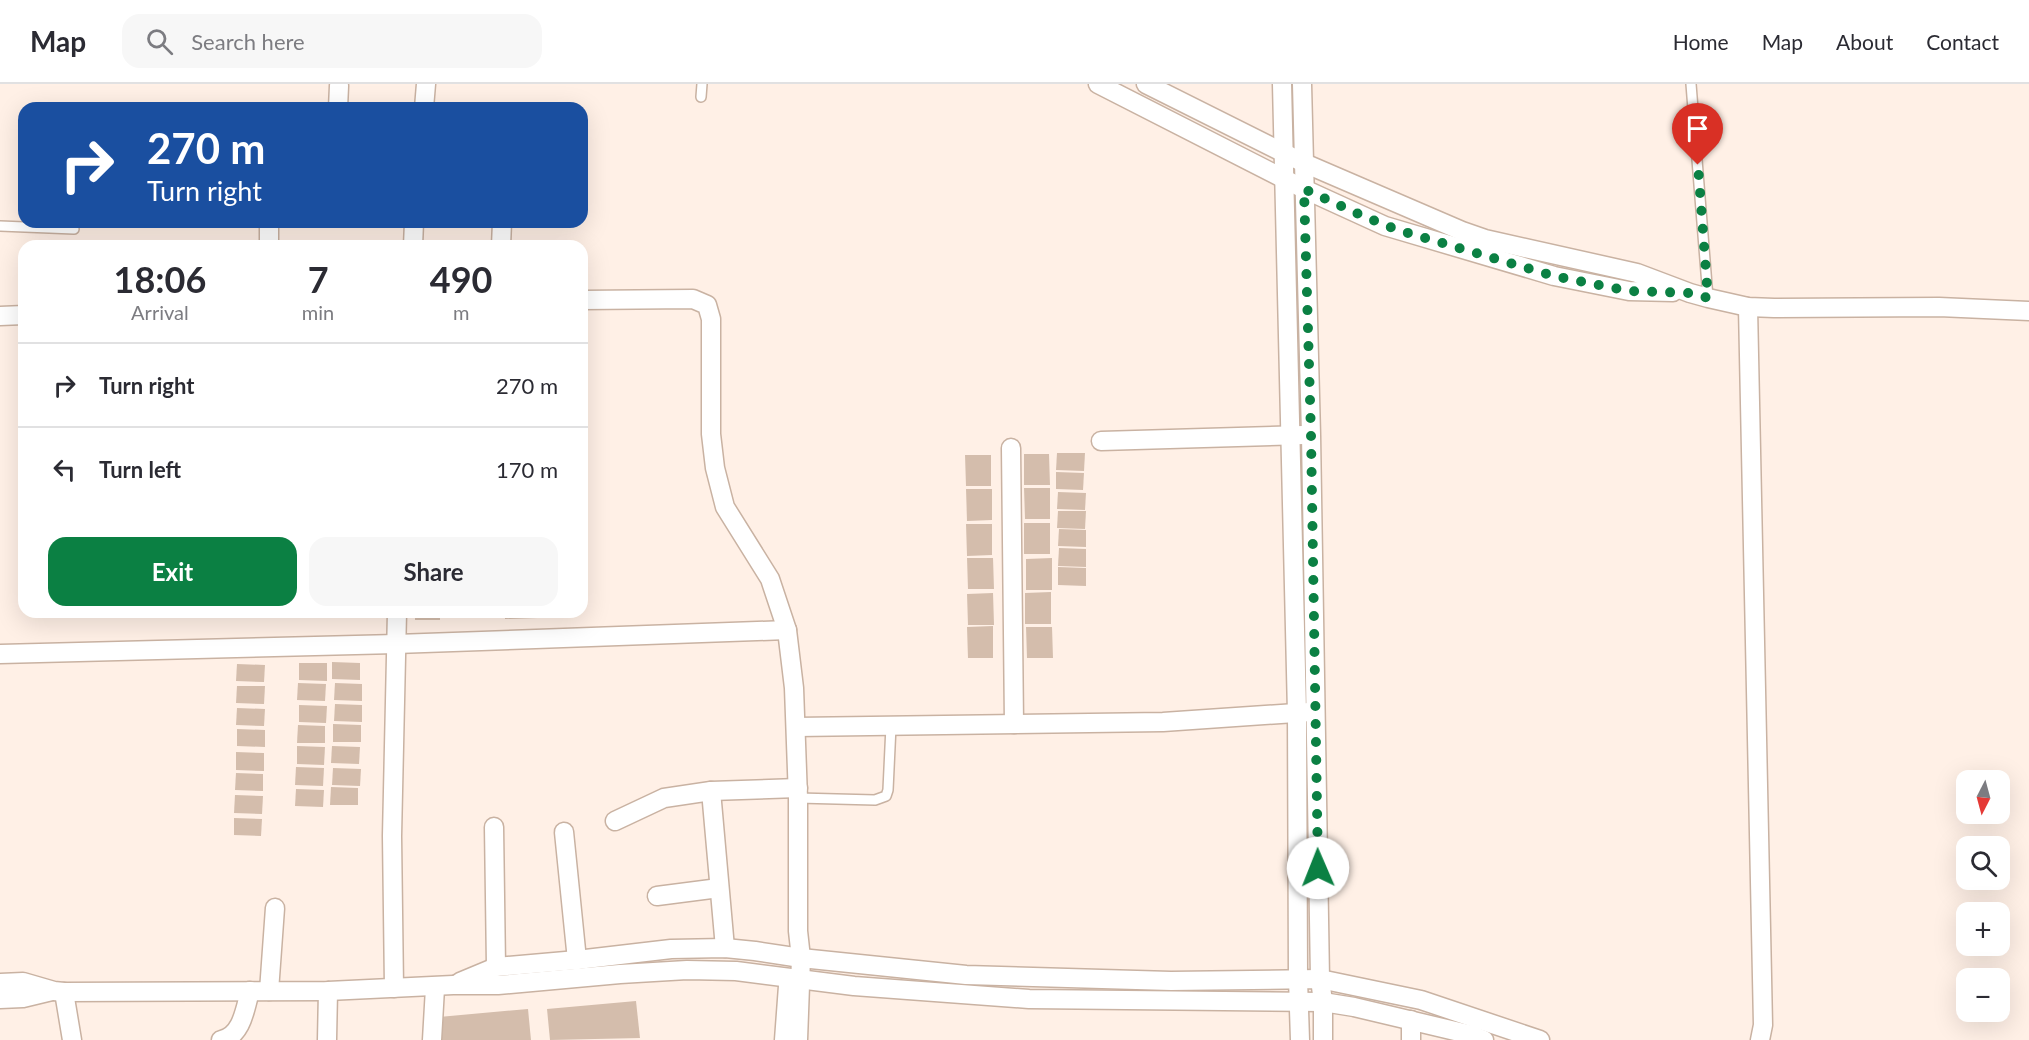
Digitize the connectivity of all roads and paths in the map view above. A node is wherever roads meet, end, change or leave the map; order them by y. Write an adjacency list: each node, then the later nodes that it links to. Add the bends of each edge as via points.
1 (426, 84): 11 (street)
2 (702, 84): 9 (lane)
3 (1098, 84): 14 (street)
4 (1146, 84): 12 (street)
5 (1282, 84): 12 (street)
6 (1302, 84): 13 (street)
7 (1691, 84): 21 (lane)
8 (339, 86): 10 (street)
9 (701, 97)
10 (338, 102)
11 (424, 102)
12 (1284, 152): 13 (street); 14 (street)
13 (1304, 163): 15 (street); 20 (street, via 1477,237 1637,273)
14 (1284, 178): 15 (street); 27 (street)
15 (1304, 189): 20 (street, via 1394,229 1554,276 1629,291); 28 (street)
16 (0, 226): 17 (lane)
17 (18, 227)
18 (49, 228): 19 (lane)
19 (74, 229)
20 (1690, 293): 21 (street)
21 (1708, 298): 23 (street)
22 (588, 300): 32 (street, via 693,299 707,305 711,319 711,434 715,468 725,507 770,579)
23 (1748, 307): 24 (street); 76 (street, via 1763,1025)
24 (2029, 311)
25 (18, 315): 26 (street)
26 (0, 316)
27 (1291, 435): 28 (street); 29 (street); 35 (street)
28 (1311, 435): 35 (street)
29 (1101, 441)
30 (1011, 448): 36 (street)
31 (397, 618): 33 (street)
32 (787, 630): 33 (street); 38 (street)
33 (396, 644): 34 (street); 56 (street)
34 (0, 654)
35 (1306, 712): 36 (street, via 1163,722); 52 (street); 53 (street)
36 (1014, 724): 37 (street)
37 (891, 726): 38 (street); 40 (lane, via 886,796 875,800)
38 (796, 727): 40 (street)
39 (711, 792): 40 (street); 41 (street, via 664,798); 44 (street)
40 (798, 793): 48 (street)
41 (615, 821)
42 (494, 827): 50 (street)
43 (564, 832): 49 (street)
44 (719, 888): 45 (street); 47 (street)
45 (657, 896)
46 (275, 908): 58 (street)
47 (725, 948): 48 (street); 49 (street, via 671,948)
48 (796, 957): 51 (street); 53 (street, via 966,975)
49 (577, 960): 50 (street)
50 (496, 967): 55 (street)
51 (794, 979): 55 (street, via 736,971 687,970); 62 (street, via 1029,999); 69 (street); 70 (street)
52 (1320, 979): 53 (street); 63 (street); 75 (street, via 1421,1000)
53 (1298, 980): 62 (street)
54 (0, 983): 57 (street, via 23,982)
55 (444, 986): 56 (street); 68 (street)
56 (394, 988): 59 (street)
57 (59, 991): 60 (street); 61 (street); 65 (street)
58 (270, 991): 59 (street); 60 (street)
59 (328, 991): 67 (street)
60 (250, 992): 66 (street, via 235,1032)
61 (0, 999)
62 (1300, 1001): 63 (street); 71 (street)
63 (1323, 1002): 64 (street); 72 (street)
64 (1411, 1020): 73 (street); 74 (street)
65 (72, 1040)
66 (221, 1040)
67 (327, 1040)
68 (432, 1040)
69 (784, 1040)
70 (798, 1040)
71 (1300, 1040)
72 (1323, 1040)
73 (1411, 1040)
74 (1484, 1040)
75 (1539, 1040)
76 (1760, 1040)

